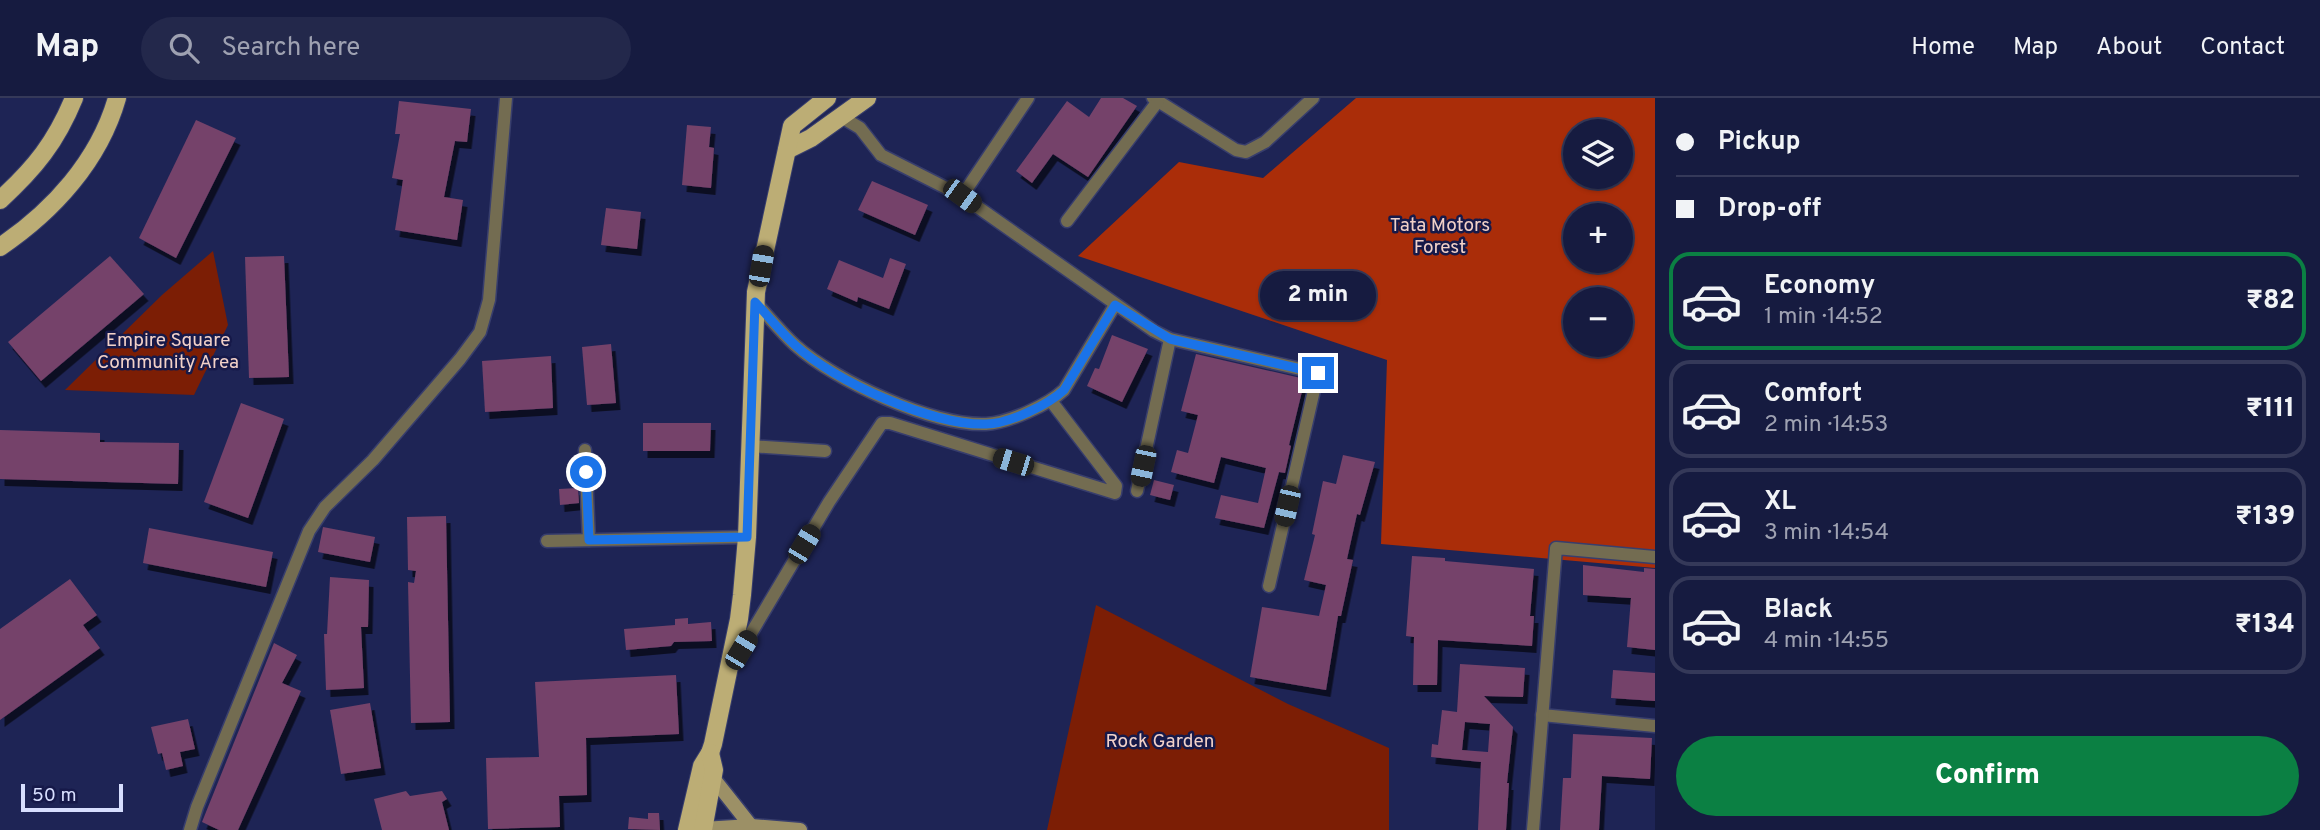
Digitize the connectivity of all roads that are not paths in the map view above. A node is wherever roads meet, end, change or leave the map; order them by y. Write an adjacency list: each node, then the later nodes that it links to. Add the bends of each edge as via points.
1 (74, 98): 12 (main road, via 49,149)
2 (117, 98): 14 (main road, via 100,140 61,196)
3 (506, 98): 34 (street, via 489,299 480,332 373,460 325,507 309,531)
4 (827, 98): 10 (main road, via 792,126)
5 (867, 98): 9 (main road)
6 (1028, 98): 11 (street)
7 (1313, 98): 8 (street, via 1265,142 1246,152)
8 (1155, 99): 13 (street)
9 (840, 116): 10 (main road); 11 (street, via 860,128 881,155)
10 (787, 150): 15 (main road)
11 (962, 196): 16 (street)
12 (0, 200)
13 (1067, 221)
14 (0, 247)
15 (755, 302): 18 (street, via 796,346 842,377 937,417 989,424); 19 (main road)
16 (1115, 305): 17 (street); 18 (street, via 1064,390)
17 (1170, 339): 22 (street); 27 (street, via 1318,373)
18 (1051, 401): 28 (street, via 1113,483 1115,493 882,423)
19 (750, 446): 21 (street); 23 (main road)
20 (585, 450): 24 (street)
21 (825, 451)
22 (1137, 491)
23 (747, 537): 24 (street); 28 (main road, via 739,619)
24 (589, 540): 25 (street)
25 (547, 541)
26 (1655, 557): 29 (street, via 1556,548)
27 (1269, 586)
28 (728, 672): 31 (main road, via 710,754 714,770)
29 (1542, 715): 30 (street); 36 (street)
30 (1655, 726)
31 (706, 777): 32 (street); 33 (main road)
32 (751, 826): 33 (street); 35 (street)
33 (695, 829)
34 (190, 830)
35 (800, 830)
36 (1533, 830)

